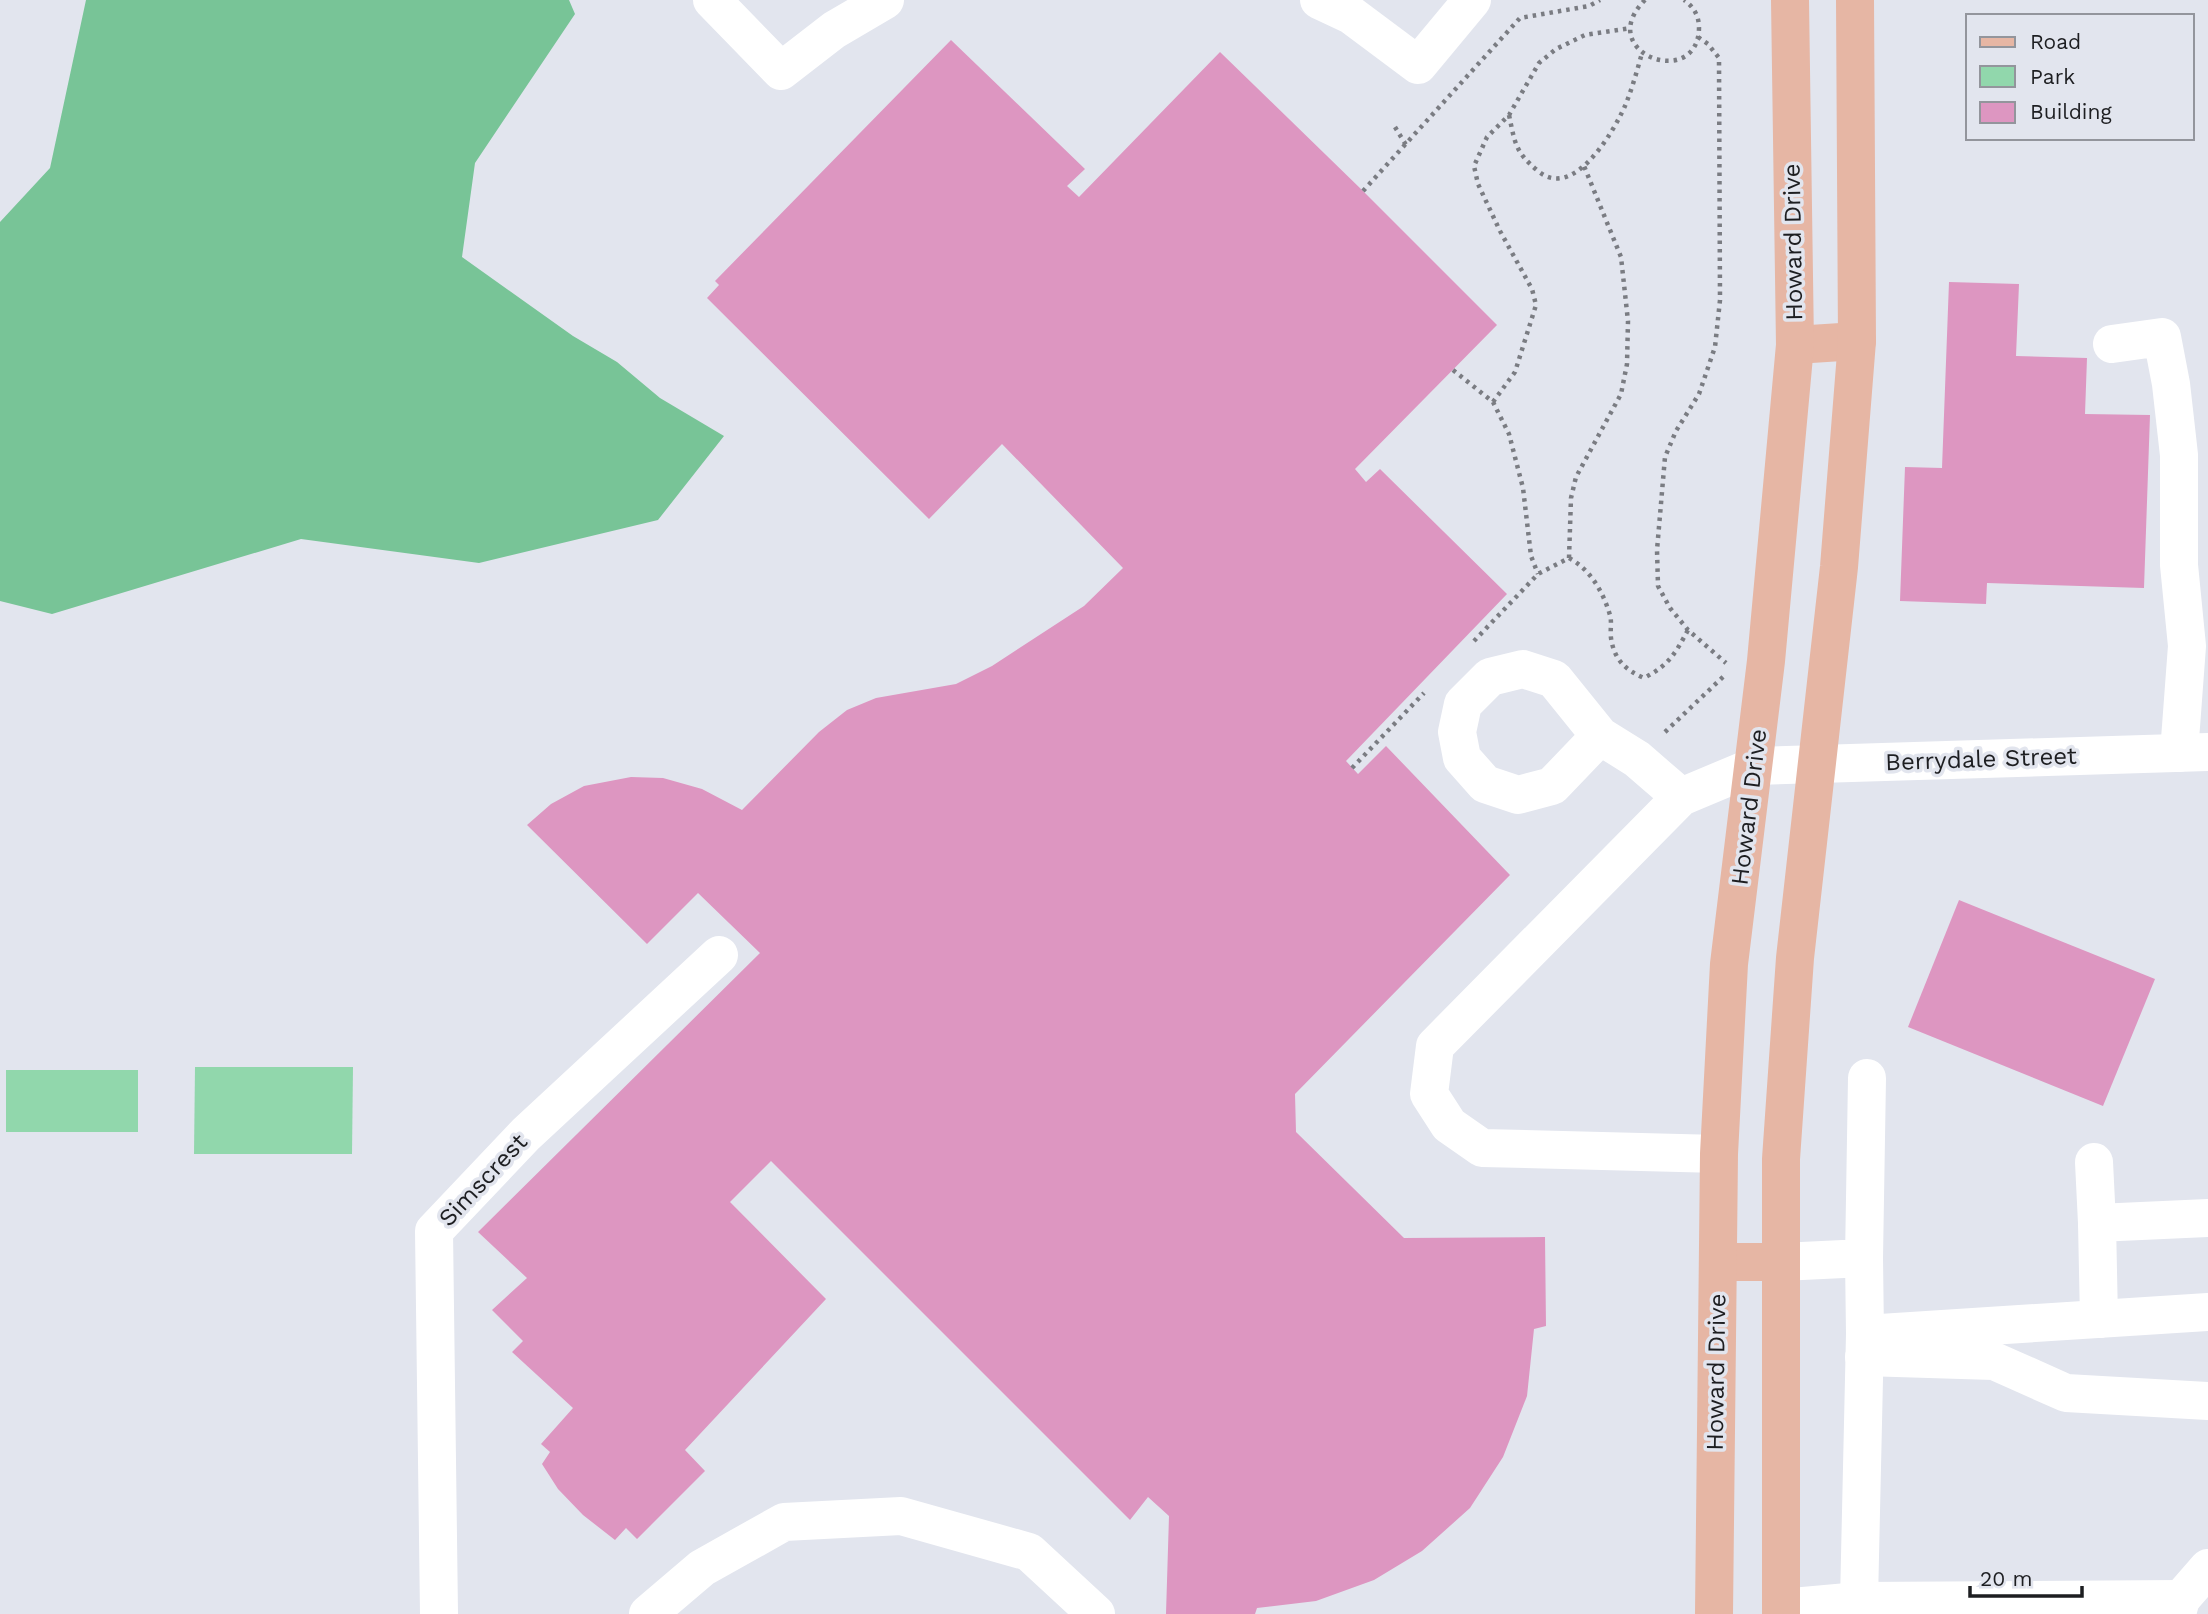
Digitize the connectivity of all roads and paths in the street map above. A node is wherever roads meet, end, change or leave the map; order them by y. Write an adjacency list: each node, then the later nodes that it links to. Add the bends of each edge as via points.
1 (712, 0): 2 (street, via 780,71 834,30)
2 (885, 0)
3 (1319, 0): 4 (street, via 1351,15 1418,65)
4 (1472, 0)
5 (1600, 0): 15 (path, via 1520,18)
6 (1645, 0): 10 (path, via 1637,7)
7 (1684, 0): 11 (path, via 1696,13)
8 (1790, 0): 20 (main road, Howard Drive)
9 (1855, 0): 18 (main road)
10 (1631, 28): 12 (path); 13 (path, via 1585,36 1556,49 1539,63)
11 (1698, 37): 12 (path, via 1685,55 1674,61 1663,62); 27 (path, via 1719,58 1720,300 1715,348 1699,394 1665,457 1658,586 1688,630 1732,668)
12 (1642, 53): 16 (path, via 1625,107)
13 (1509, 115): 16 (path, via 1522,157 1543,175 1562,179); 22 (path, via 1487,137 1474,166 1478,184 1536,305 1515,372)
14 (1395, 127): 15 (path)
15 (1406, 145): 17 (path)
16 (1584, 166): 23 (path, via 1621,257 1627,364 1621,394 1576,477)
17 (1363, 191)
18 (1857, 341): 20 (main road); 28 (main road, via 1839,567)
19 (2112, 344): 26 (street, via 2162,337 2179,455 2179,565)
20 (1794, 345): 29 (main road, Howard Drive)
21 (1453, 370): 22 (path)
22 (1493, 401): 24 (path, via 1513,447)
23 (1569, 558)
24 (1538, 574)
25 (1600, 736): 27 (street)
26 (2194, 752): 28 (street, Berrydale Street)
27 (1637, 759): 30 (street)
28 (1815, 764): 29 (street, Berrydale Street); 39 (main road, via 1788,1042)
29 (1755, 766): 30 (street); 33 (main road, Howard Drive, via 1729,964)
30 (1681, 797): 33 (street, via 1434,1046 1429,1094 1449,1125 1482,1148)
31 (719, 955): 52 (street, Simscrest, via 526,1134 434,1231)
32 (1867, 1078): 37 (street)
33 (1719, 1154): 38 (main road, Howard Drive)
34 (2094, 1162): 36 (street)
35 (2208, 1218): 36 (street)
36 (2097, 1223): 41 (street)
37 (1864, 1258): 39 (street); 42 (street)
38 (1718, 1262): 39 (main road); 55 (main road, Howard Drive)
39 (1781, 1262): 51 (main road)
40 (2208, 1312): 41 (street)
41 (2099, 1319): 42 (street)
42 (1865, 1345): 43 (street, via 1994,1361 2066,1393); 49 (street)
43 (2208, 1401)
44 (2208, 1568): 46 (street)
45 (2094, 1606): 46 (street); 48 (street)
46 (2179, 1606)
47 (1980, 1607): 48 (street); 50 (street)
48 (2037, 1607)
49 (1859, 1608): 50 (street); 51 (street)
50 (1918, 1608)
51 (1781, 1611)
52 (439, 1614)
53 (648, 1614): 54 (street, via 702,1568 784,1522 901,1516 1029,1552)
54 (1096, 1614)
55 (1714, 1614)

